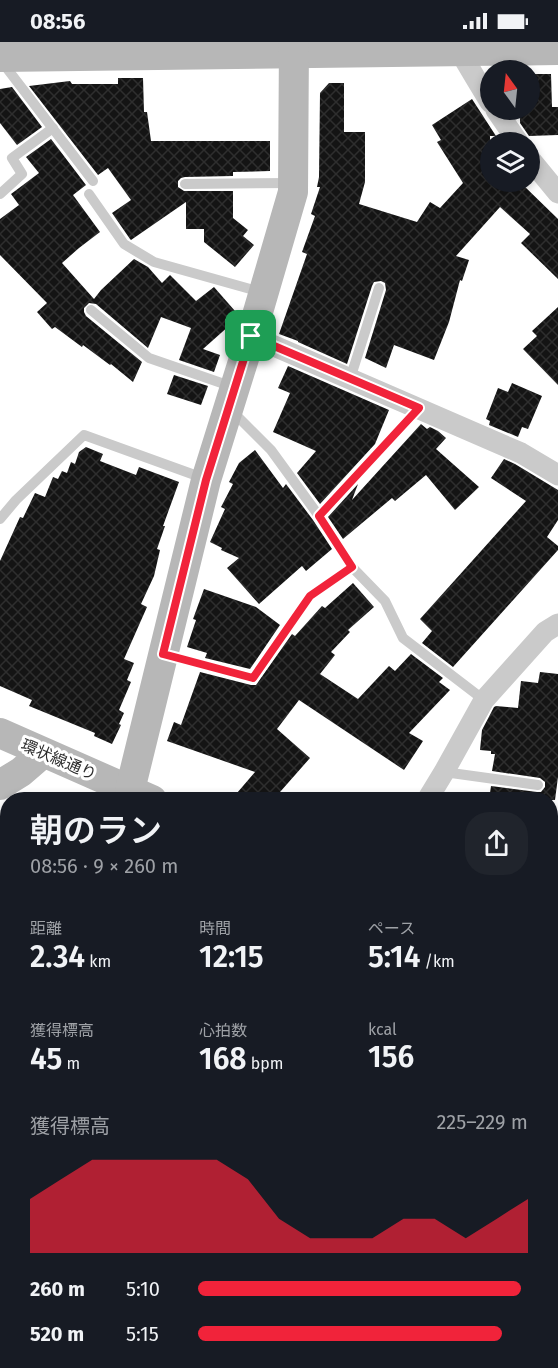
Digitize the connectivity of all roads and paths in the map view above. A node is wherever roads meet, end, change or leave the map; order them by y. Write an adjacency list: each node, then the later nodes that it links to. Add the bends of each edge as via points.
1 (525, 46): 3 (street); 4 (street)
2 (294, 48): 4 (street); 5 (street); 10 (street)
3 (558, 50)
4 (460, 52): 6 (street)
5 (0, 58): 7 (lane)
6 (480, 86)
7 (52, 128): 9 (lane); 12 (lane, via 12,158 22,174)
8 (540, 172): 14 (street)
9 (93, 181)
10 (293, 183): 11 (lane); 16 (street)
11 (185, 184)
12 (0, 194)
13 (89, 194): 16 (lane, via 124,244 153,262)
14 (558, 194)
15 (379, 288): 19 (lane)
16 (264, 293): 18 (street)
17 (91, 310): 20 (lane, via 149,358)
18 (251, 336): 19 (street); 20 (street)
19 (350, 378): 21 (street)
20 (232, 398): 23 (street); 24 (lane)
21 (419, 408): 22 (street, via 520,453); 24 (lane)
22 (558, 475)
23 (206, 480): 25 (lane, via 84,435); 28 (street)
24 (319, 516): 26 (lane)
25 (0, 519)
26 (352, 567): 28 (lane, via 310,596 253,678); 29 (lane, via 384,600 403,638)
27 (558, 624): 29 (street, via 544,632)
28 (163, 654): 36 (street)
29 (484, 700): 32 (street)
30 (0, 733): 31 (street, 環状線通り)
31 (43, 753): 33 (street); 35 (street, 環状線通り)
32 (444, 772): 34 (lane); 37 (street)
33 (0, 785)
34 (538, 785)
35 (127, 792)
36 (137, 792)
37 (432, 792)

